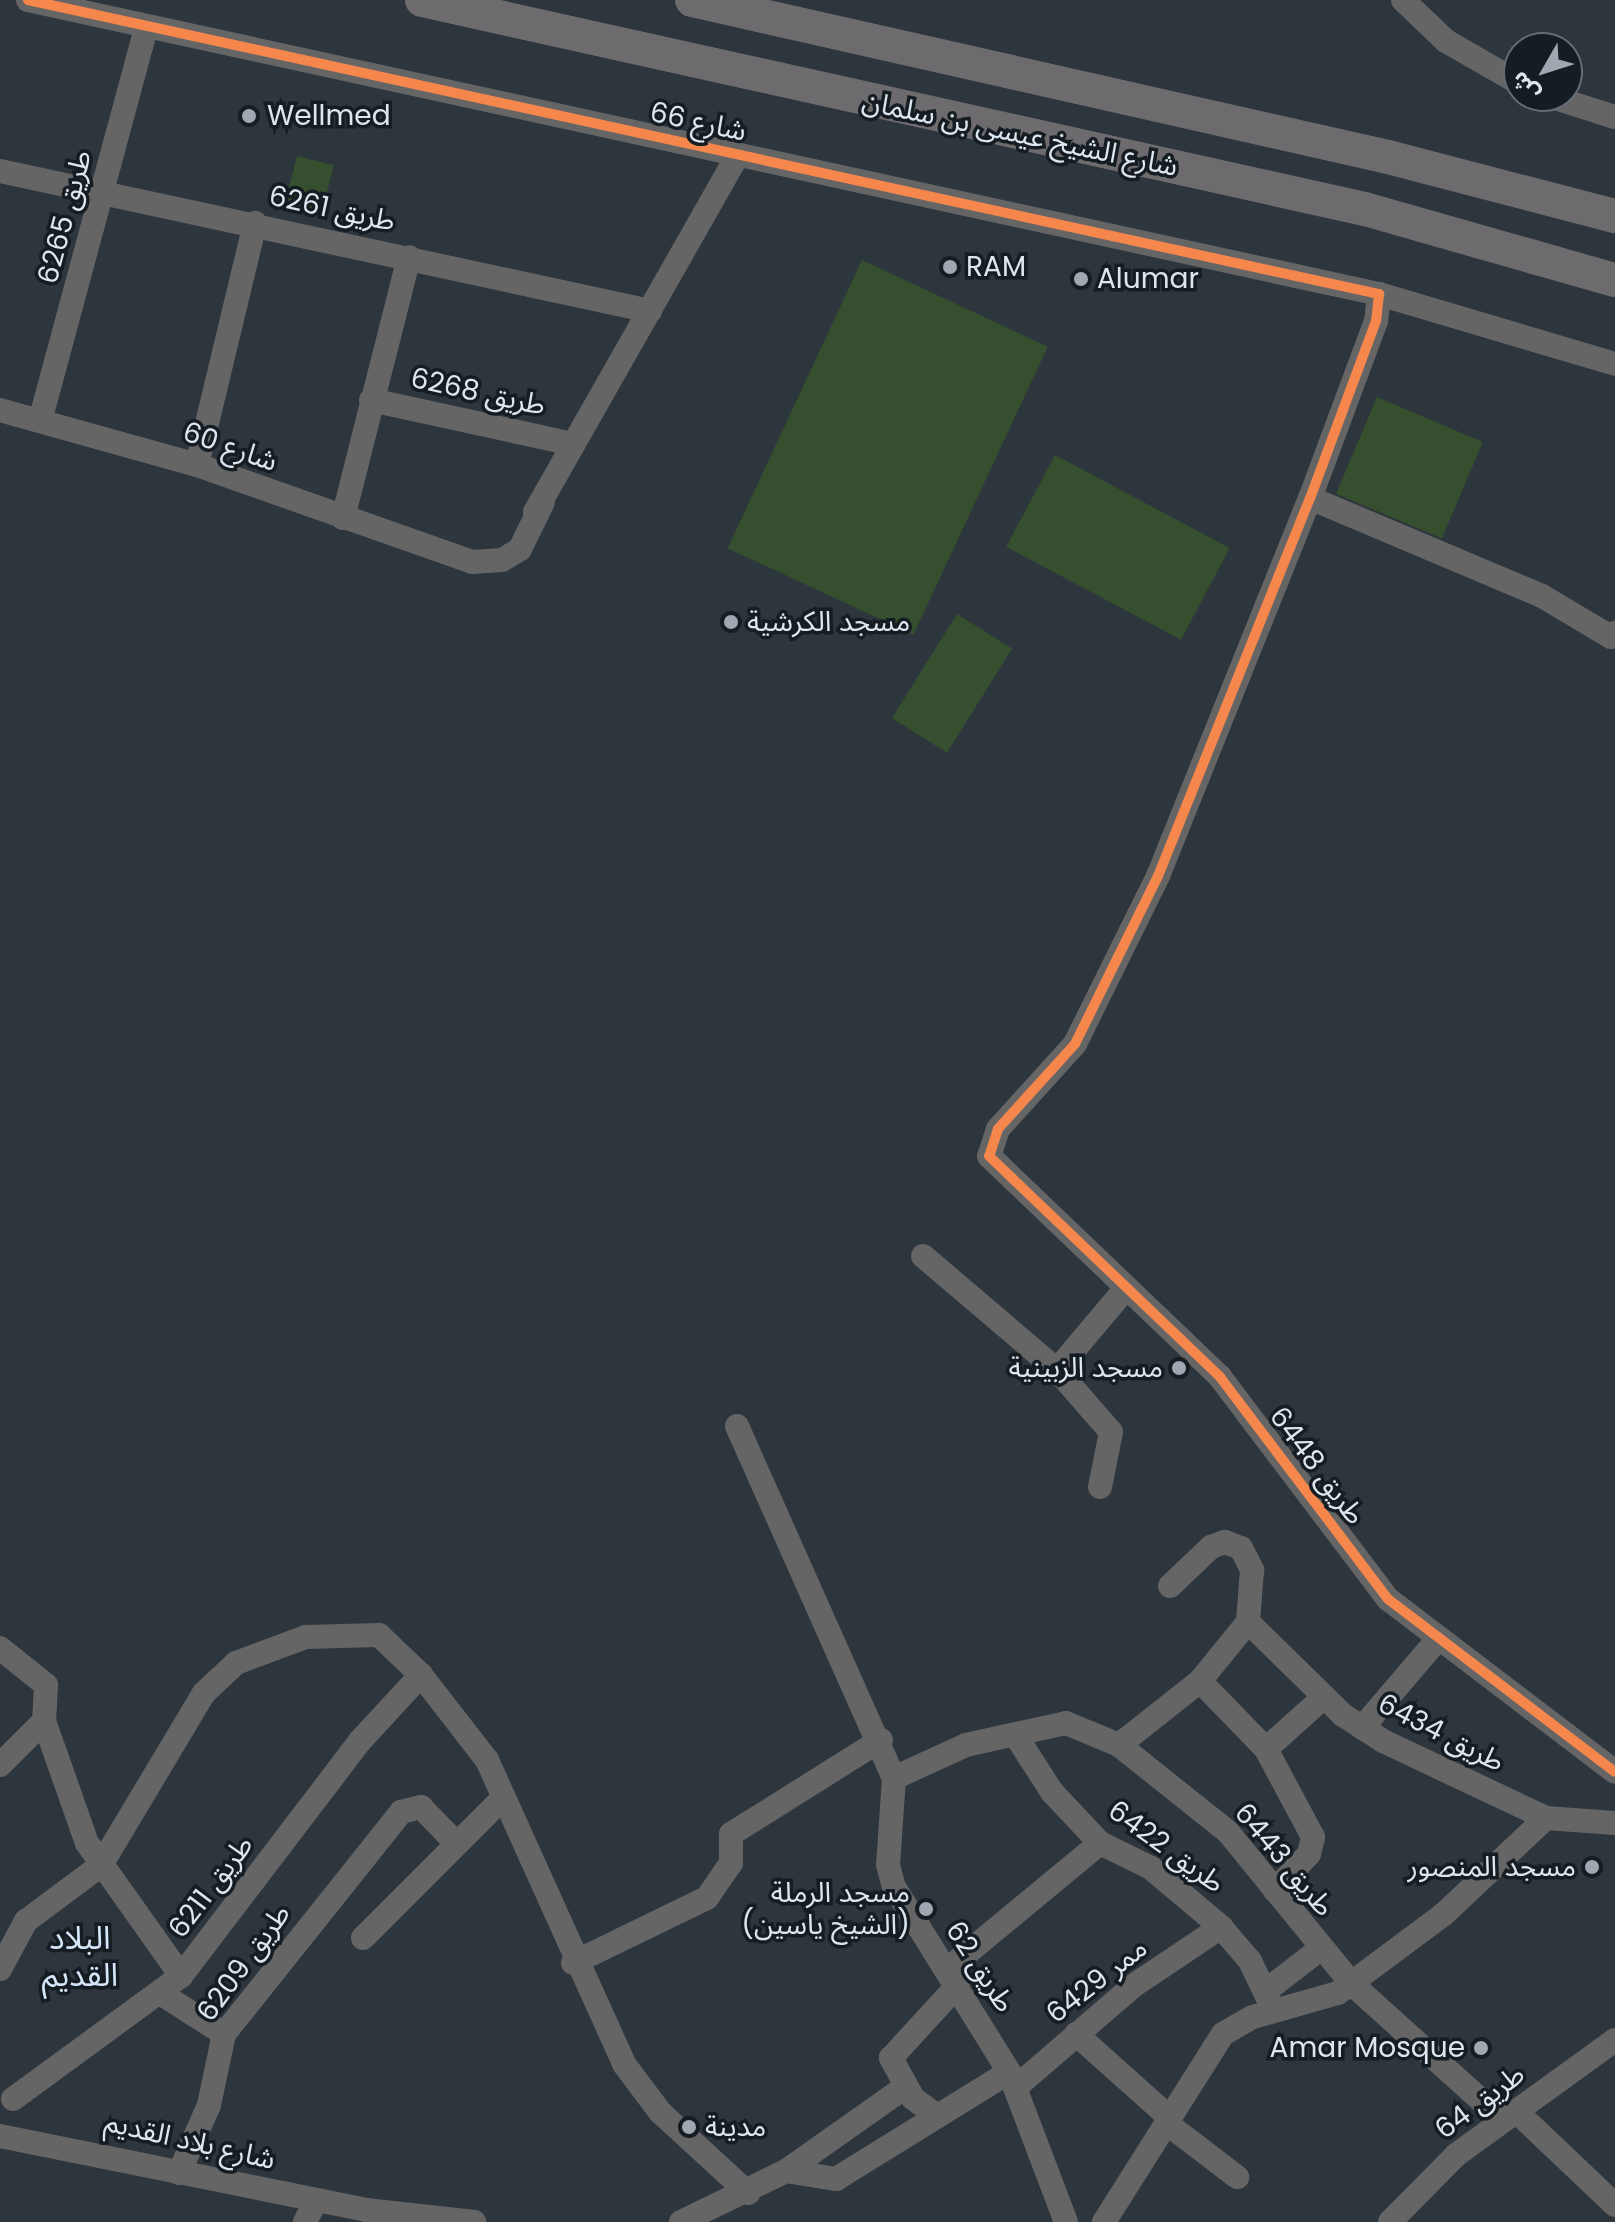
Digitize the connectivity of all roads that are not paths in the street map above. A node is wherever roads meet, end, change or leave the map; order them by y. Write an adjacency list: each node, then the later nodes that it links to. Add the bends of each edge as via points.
1 (28, 0): 5 (street, شارع 66)
2 (422, 0): 15 (highway, شارع الشيخ عيسى بن سلمان, via 1365,209)
3 (692, 0): 12 (highway, شارع الشيخ عيسى بن سلمان, via 1388,157)
4 (1403, 0): 6 (street, via 1446,41)
5 (146, 28): 9 (street, شارع 66); 11 (street, طريق 6265)
6 (1503, 74)
7 (1583, 107): 8 (street)
8 (1615, 117)
9 (737, 156): 16 (street, شارع 66); 17 (street, شارع 60)
10 (0, 171): 11 (street, طريق 6261)
11 (104, 193): 13 (street, طريق 6261); 21 (street, طريق 6265)
12 (1615, 216)
13 (255, 223): 14 (street, طريق 6261); 23 (street)
14 (409, 257): 17 (street, طريق 6261); 19 (street, طريق 6268)
15 (1615, 280)
16 (1369, 290): 18 (street, شارع 66); 24 (street, via 1376,321)
17 (650, 311): 22 (street, شارع 60)
18 (1615, 364)
19 (371, 400): 22 (street, طريق 6268); 25 (street, طريق 6268)
20 (0, 410): 21 (street, شارع 60)
21 (40, 421): 23 (street, شارع 60)
22 (572, 444): 25 (street, شارع 60, via 543,502 491,547 438,547)
23 (197, 465): 25 (street, شارع 60)
24 (1310, 498): 26 (street, via 1542,596); 28 (street, طريق 6448, via 1158,876 1075,1044 990,1144 999,1168)
25 (343, 518)
26 (1613, 635)
27 (923, 1256): 29 (street)
28 (1126, 1288): 29 (street); 34 (street, طريق 6448, via 1220,1377 1374,1583)
29 (1057, 1370): 31 (street, via 1111,1432)
30 (737, 1426): 42 (street, طريق 62)
31 (1100, 1487)
32 (1170, 1586): 33 (street, via 1225,1542 1241,1548 1252,1570)
33 (1248, 1622): 37 (street); 38 (street, طريق 6434)
34 (1439, 1638): 40 (street); 46 (street, طريق 6448)
35 (0, 1648): 39 (street, via 39,1673 48,1697)
36 (421, 1675): 48 (street, via 487,1760); 53 (street, via 379,1635 306,1637 236,1663 204,1693); 60 (street, طريق 6211, via 360,1741)
37 (1200, 1681): 43 (street); 44 (street)
38 (1324, 1697): 40 (street, طريق 6434); 44 (street)
39 (44, 1721): 45 (street); 53 (street, via 76,1820)
40 (1362, 1728): 49 (street, طريق 6434)
41 (1016, 1736): 43 (street, طريق 6443, via 1074,1723); 47 (street, طريق 6443, via 929,1757); 52 (street, طريق 6422, via 1052,1792)
42 (881, 1740): 47 (street, طريق 62); 59 (street, via 731,1834 731,1863 707,1898)
43 (1119, 1745): 54 (street, طريق 6443, via 1228,1832)
44 (1266, 1749): 54 (street, via 1313,1837 1309,1854)
45 (0, 1765)
46 (1615, 1772)
47 (894, 1778): 61 (street, طريق 62, via 888,1865 894,1887)
48 (504, 1797): 51 (street); 59 (street, via 536,1857)
49 (1546, 1818): 50 (street); 62 (street, via 1498,1868)
50 (1614, 1821)
51 (456, 1843): 56 (street); 65 (street, طريق 6209, via 421,1807 401,1812)
52 (1100, 1843): 55 (street, طريق 6422, via 1151,1868); 61 (street)
53 (101, 1865): 58 (street, via 26,1921); 60 (street)
54 (1275, 1890): 57 (street, طريق 6443)
55 (1221, 1927): 64 (street, طريق 6422); 66 (street, ممر 6429)
56 (363, 1938)
57 (1320, 1949): 62 (street, طريق 6443); 64 (street)
58 (2, 1960)
59 (573, 1963): 78 (street, via 624,2064 651,2100)
60 (181, 1976): 63 (street, طريق 6211)
61 (954, 1976): 68 (street, طريق 62); 69 (street, via 891,2058)
62 (1352, 1984): 64 (street, via 1308,2006); 72 (street, طريق 6443)
63 (160, 1993): 65 (street); 70 (street, طريق 6211)
64 (1271, 2000): 73 (street, via 1215,2042)
65 (224, 2034): 76 (street, طريق 6209, via 203,2123)
66 (1076, 2034): 68 (street, ممر 6429); 73 (street)
67 (1615, 2040): 72 (street, طريق 64)
68 (1012, 2080): 71 (street, ممر 6429); 85 (street, طريق 62)
69 (905, 2087): 71 (street); 75 (street)
70 (7, 2095): 74 (street)
71 (936, 2115): 75 (street, ممر 6429, via 836,2179)
72 (1509, 2116): 80 (street, طريق 6443); 87 (street, طريق 64)
73 (1170, 2122): 77 (street); 86 (street)
74 (3, 2136): 76 (street, شارع بلاد القديم)
75 (786, 2171): 78 (street)
76 (179, 2173): 79 (street, شارع بلاد القديم)
77 (1237, 2177)
78 (748, 2193): 84 (street)
79 (316, 2200): 81 (street, شارع بلاد القديم); 82 (street)
80 (1615, 2205)
81 (376, 2216): 83 (street, شارع بلاد القديم)
82 (305, 2222)
83 (474, 2222)
84 (681, 2222)
85 (1066, 2222)
86 (1104, 2222)
87 (1390, 2222)

